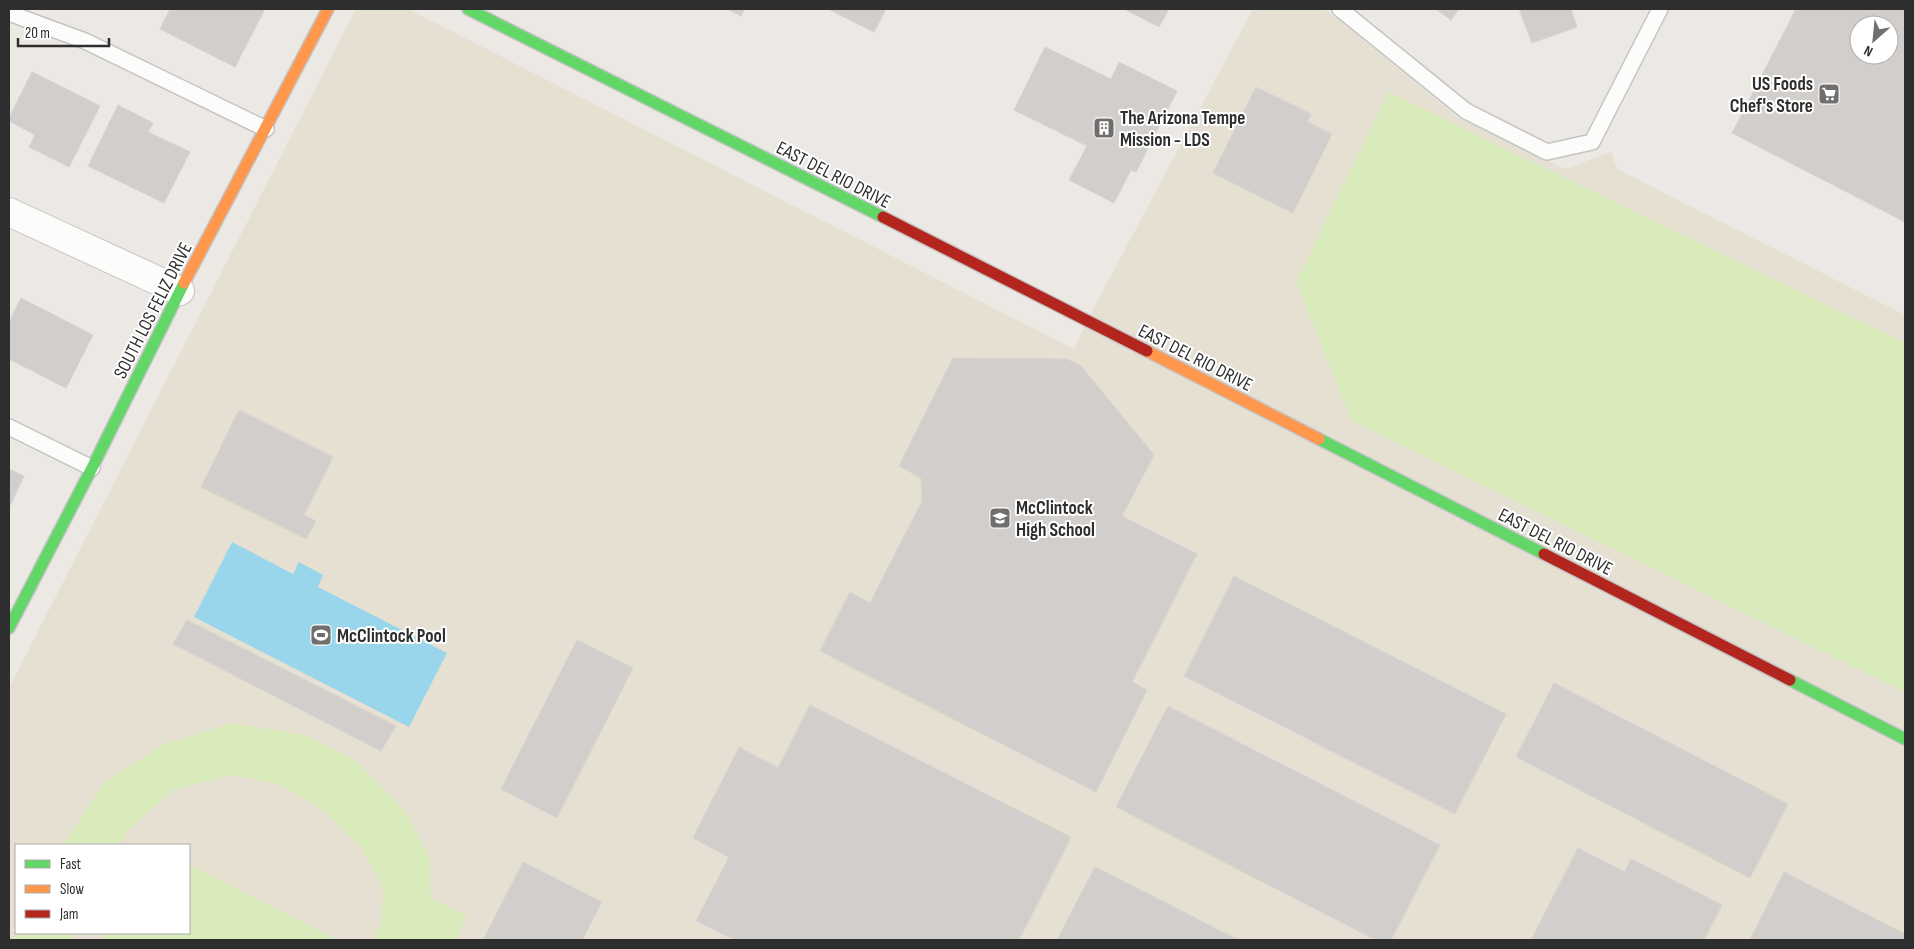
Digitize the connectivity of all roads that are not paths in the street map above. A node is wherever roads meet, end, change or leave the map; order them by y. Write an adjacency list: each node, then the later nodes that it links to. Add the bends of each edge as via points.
1 (328, 9): 6 (street, SOUTH LOS FELIZ DRIVE)
2 (468, 9): 12 (street, EAST DEL RIO DRIVE)
3 (1340, 9): 4 (lane, via 1466,110 1547,152 1592,142)
4 (1660, 9)
5 (9, 13): 6 (lane, via 85,41)
6 (266, 129): 8 (street, SOUTH LOS FELIZ DRIVE)
7 (9, 212): 8 (street)
8 (180, 291): 10 (street, SOUTH LOS FELIZ DRIVE)
9 (9, 427): 10 (lane)
10 (92, 468): 11 (street, SOUTH LOS FELIZ DRIVE)
11 (9, 628)
12 (1905, 739)

